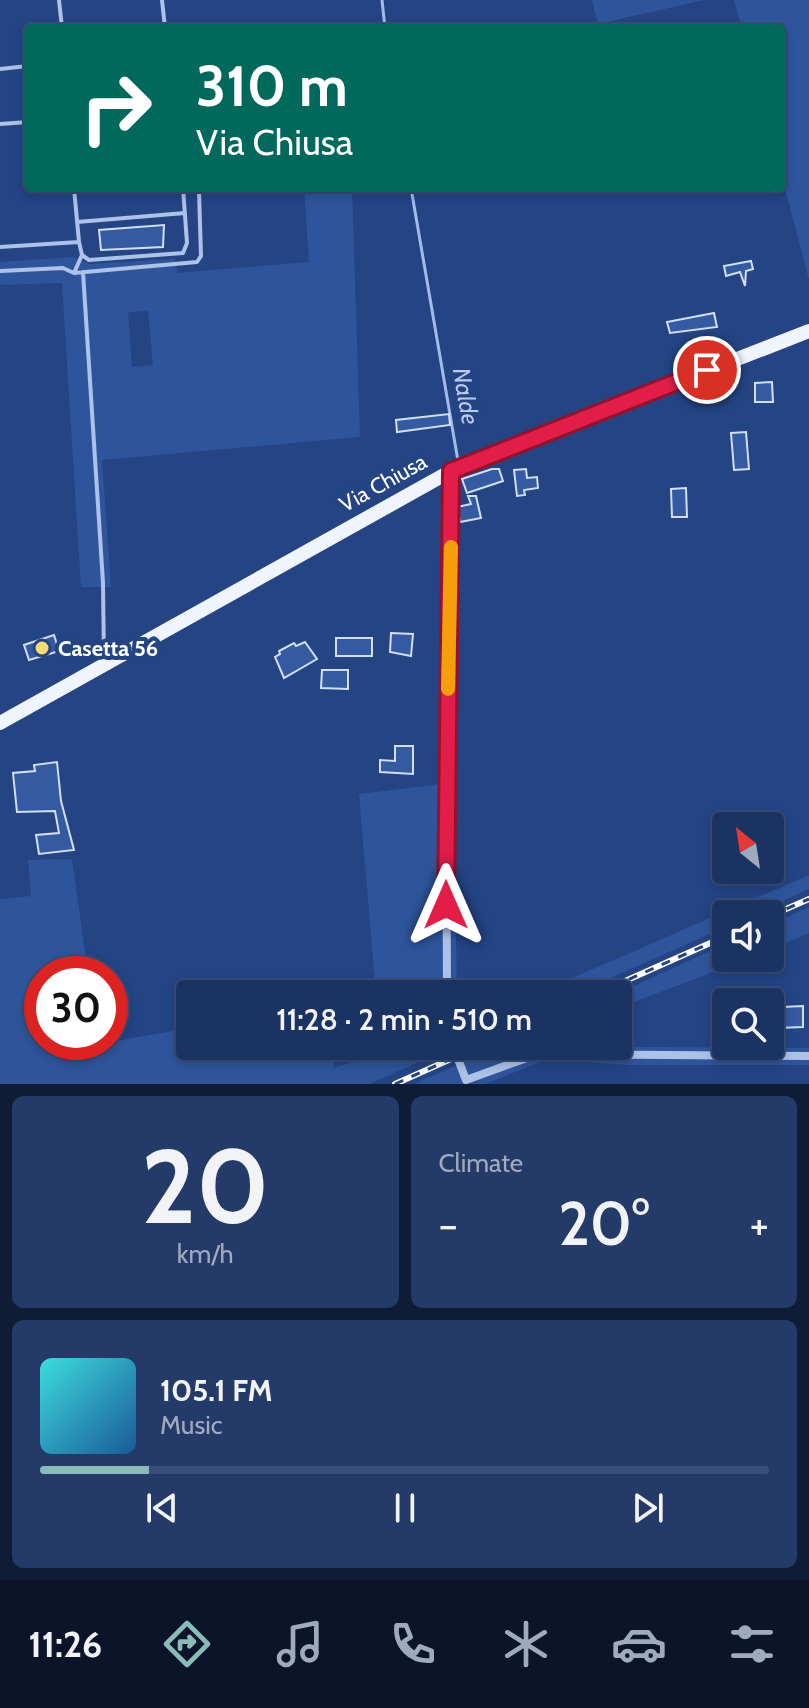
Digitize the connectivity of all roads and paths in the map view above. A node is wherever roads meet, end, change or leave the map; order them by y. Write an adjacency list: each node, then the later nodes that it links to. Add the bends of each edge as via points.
1 (59, 0): 3 (lane)
2 (162, 0): 4 (lane)
3 (62, 24)
4 (165, 24)
5 (24, 66): 6 (lane)
6 (0, 69)
7 (24, 122): 8 (lane)
8 (0, 124)
9 (74, 192): 13 (lane)
10 (183, 192): 12 (lane)
11 (199, 192): 18 (lane, via 197,262)
12 (185, 213): 13 (lane); 16 (lane, via 183,253 89,260)
13 (77, 222): 14 (lane)
14 (79, 242): 15 (lane); 16 (lane)
15 (0, 247)
16 (82, 255): 19 (lane)
17 (0, 271): 19 (lane, via 63,268)
18 (83, 272): 19 (lane); 22 (lane)
19 (74, 273)
20 (809, 331): 21 (main road, Via Chiusa)
21 (451, 471): 22 (main road, Via Chiusa); 24 (street)
22 (104, 665): 23 (main road, Via Chiusa)
23 (0, 723)
24 (447, 980)
25 (632, 1055): 26 (street)
26 (809, 1056)
27 (458, 1060): 28 (street, via 466,1080)
28 (521, 1060)

